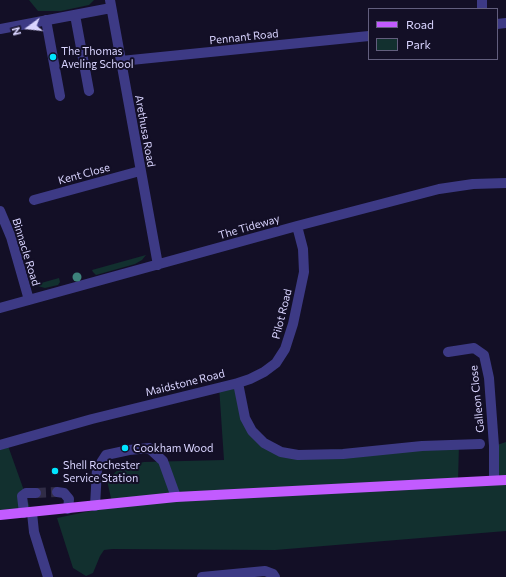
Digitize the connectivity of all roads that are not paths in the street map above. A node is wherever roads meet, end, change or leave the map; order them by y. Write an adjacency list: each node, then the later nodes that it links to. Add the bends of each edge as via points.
1 (111, 4): 2 (street); 6 (street, Arethusa Road)
2 (75, 14): 3 (street); 7 (street)
3 (46, 20): 4 (street); 8 (street)
4 (0, 29)
5 (368, 36): 6 (street, Pennant Road)
6 (121, 62): 9 (street, Arethusa Road)
7 (89, 91)
8 (60, 96)
9 (140, 171): 11 (street, Kent Close); 14 (street, Arethusa Road)
10 (506, 183): 13 (street, The Tideway, via 473,184 439,190)
11 (34, 200)
12 (0, 211): 15 (street, Binnacle Road, via 13,243)
13 (297, 226): 14 (street, The Tideway); 18 (street, Pilot Road, via 303,248 304,272 285,349 276,363 264,372)
14 (158, 265): 15 (street, The Tideway)
15 (29, 300): 16 (street, The Tideway)
16 (0, 308)
17 (448, 352): 21 (street, Galleon Close, via 474,348 484,355 489,378)
18 (238, 383): 19 (street, Maidstone Road, via 245,418 252,431 264,443 281,452 298,455 343,454 422,446); 20 (street, Maidstone Road)
19 (480, 444)
20 (0, 445)
21 (494, 480): 22 (main road); 25 (main road)
22 (506, 480)
23 (57, 492): 27 (street, via 64,493 69,499)
24 (36, 493): 28 (street, via 26,493 22,496)
25 (176, 497): 26 (main road, via 112,502); 26 (street, via 163,461 149,448 128,450 106,455 97,469)
26 (95, 506): 27 (main road)
27 (68, 509): 28 (main road)
28 (28, 513): 29 (main road); 30 (street)
29 (0, 515)
30 (48, 577)
31 (202, 577): 32 (street, via 265,571)
32 (275, 577)

